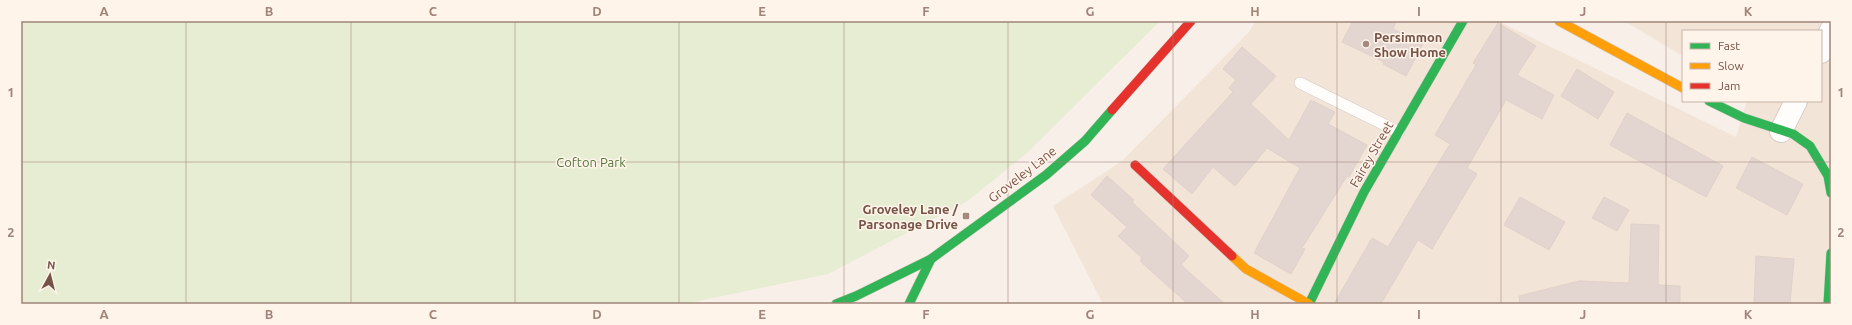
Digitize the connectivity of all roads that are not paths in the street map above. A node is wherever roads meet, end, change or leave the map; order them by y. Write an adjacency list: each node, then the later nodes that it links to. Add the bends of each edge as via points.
1 (1191, 21): 15 (street, Groveley Lane, via 1085,141 1046,175)
2 (1463, 21): 11 (street, Fairey Street)
3 (1559, 21): 7 (street)
4 (1831, 30): 5 (street)
5 (1822, 50)
6 (1300, 83): 11 (lane)
7 (1682, 87)
8 (1711, 102): 10 (street, via 1744,118)
9 (1795, 102): 10 (street)
10 (1781, 130): 13 (street, via 1794,134 1810,146 1828,176)
11 (1399, 132): 18 (street, Fairey Street, via 1364,192)
12 (1135, 165): 18 (street, Fairey Street, via 1246,270)
13 (1831, 193)
14 (1831, 253): 19 (street)
15 (931, 259): 16 (street, Groveley Lane); 17 (street)
16 (836, 304)
17 (909, 304)
18 (1309, 304)
19 (1828, 304)

